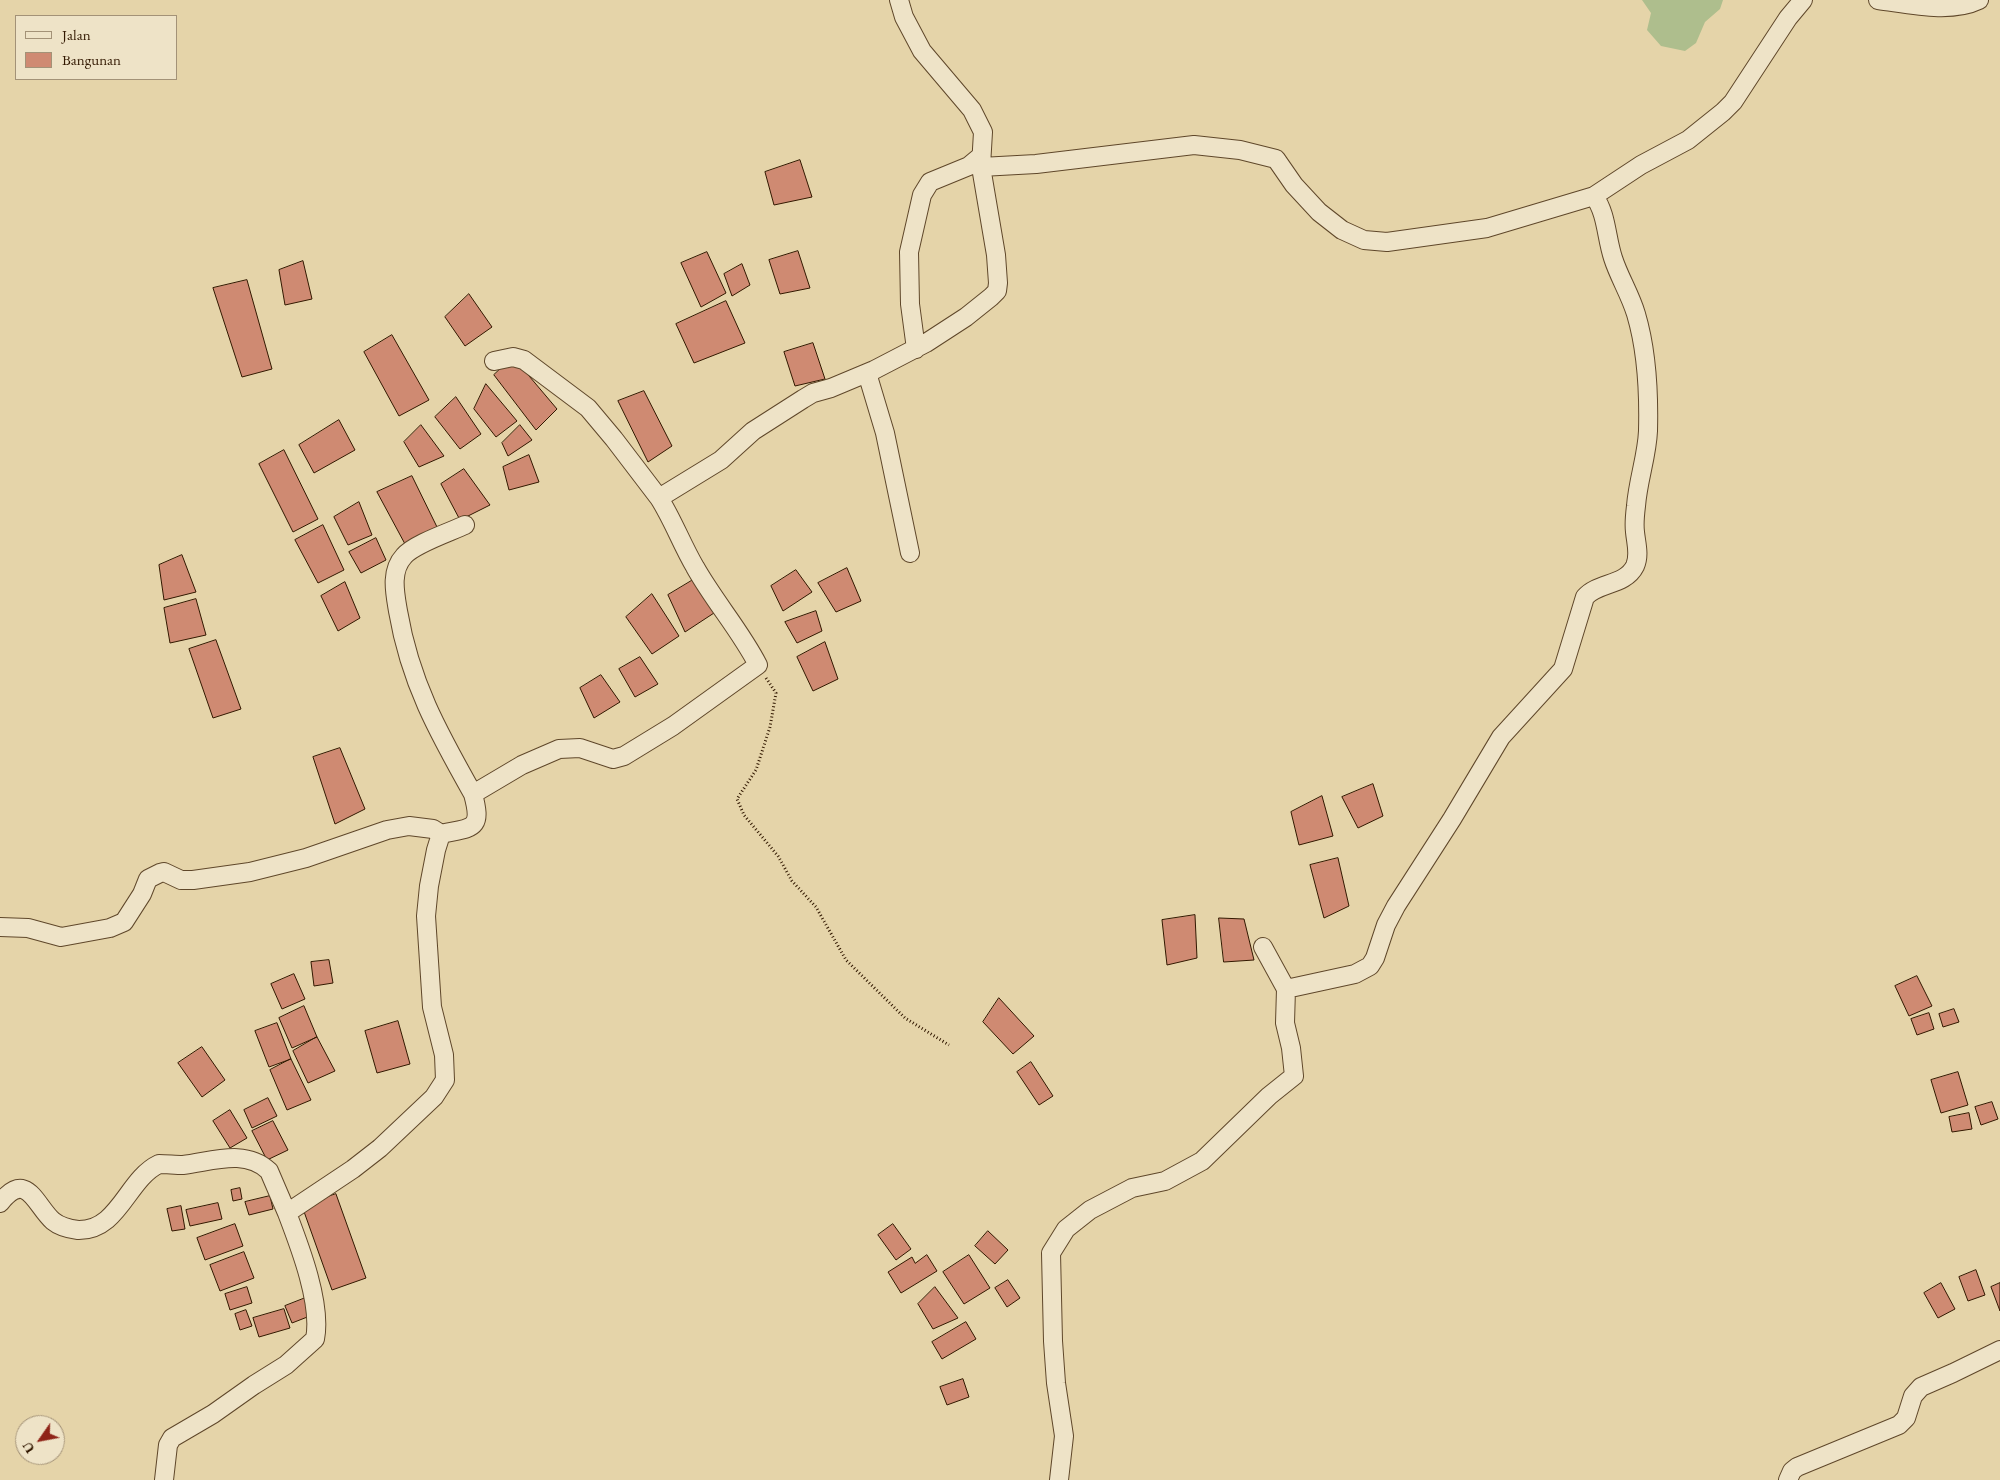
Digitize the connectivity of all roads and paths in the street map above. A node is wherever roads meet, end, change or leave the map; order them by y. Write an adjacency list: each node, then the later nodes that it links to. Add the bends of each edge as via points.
1 (899, 0): 5 (street, via 922,51 972,110 983,132)
2 (1803, 0): 6 (street, via 1723,112 1688,140)
3 (1878, 0): 4 (street, via 1954,6)
4 (1979, 0)
5 (981, 161): 6 (street, via 1036,164 1194,145 1240,150 1276,159 1302,195 1342,230 1364,240 1387,242 1487,228); 7 (street, via 930,182 922,195 909,252 910,304); 7 (street, via 996,255 996,291 966,317)
6 (1594, 196): 18 (street, via 1603,211 1617,272 1636,313 1646,371 1648,430 1636,505 1635,565 1625,578 1594,589 1585,597 1563,669 1501,737 1396,906 1370,966 1355,974)
7 (916, 348): 9 (street)
8 (494, 361): 10 (street, via 513,357 524,360 588,408)
9 (867, 373): 10 (street, via 803,399 753,431 721,460); 12 (street, via 885,433)
10 (659, 498): 13 (street, via 694,566)
11 (465, 525): 14 (street, via 404,555 395,573 395,593 405,650 421,695)
12 (910, 553)
13 (758, 664): 14 (street, via 673,726 624,756 613,759 580,748 559,749 522,765); 19 (path, via 776,693 770,727 756,770 737,799 744,815 778,856 792,881 816,907 846,960 905,1018)
14 (473, 794): 15 (street, via 477,820 469,828)
15 (441, 834): 16 (street, via 433,829 409,826 250,872 193,880 160,873 148,880 124,922 110,928 61,937 28,928); 21 (street, via 426,916 432,1007 444,1055 445,1080 434,1097 380,1148)
16 (0, 927)
17 (1263, 948): 18 (street)
18 (1286, 989): 24 (street, via 1285,1023 1294,1076 1202,1161 1165,1181 1132,1188 1090,1210 1066,1229 1051,1253 1050,1305 1064,1436)
19 (949, 1045)
20 (0, 1203): 21 (street, via 12,1191 28,1191 55,1223 80,1230 112,1216 138,1181 159,1164 185,1164 231,1157 247,1160 269,1171)
21 (288, 1213): 23 (street, via 308,1275 316,1323 315,1339 286,1365 172,1438 168,1445)
22 (2000, 1350): 25 (street, via 1921,1386 1899,1426 1798,1467)
23 (164, 1480)
24 (1059, 1480)
25 (1788, 1480)

